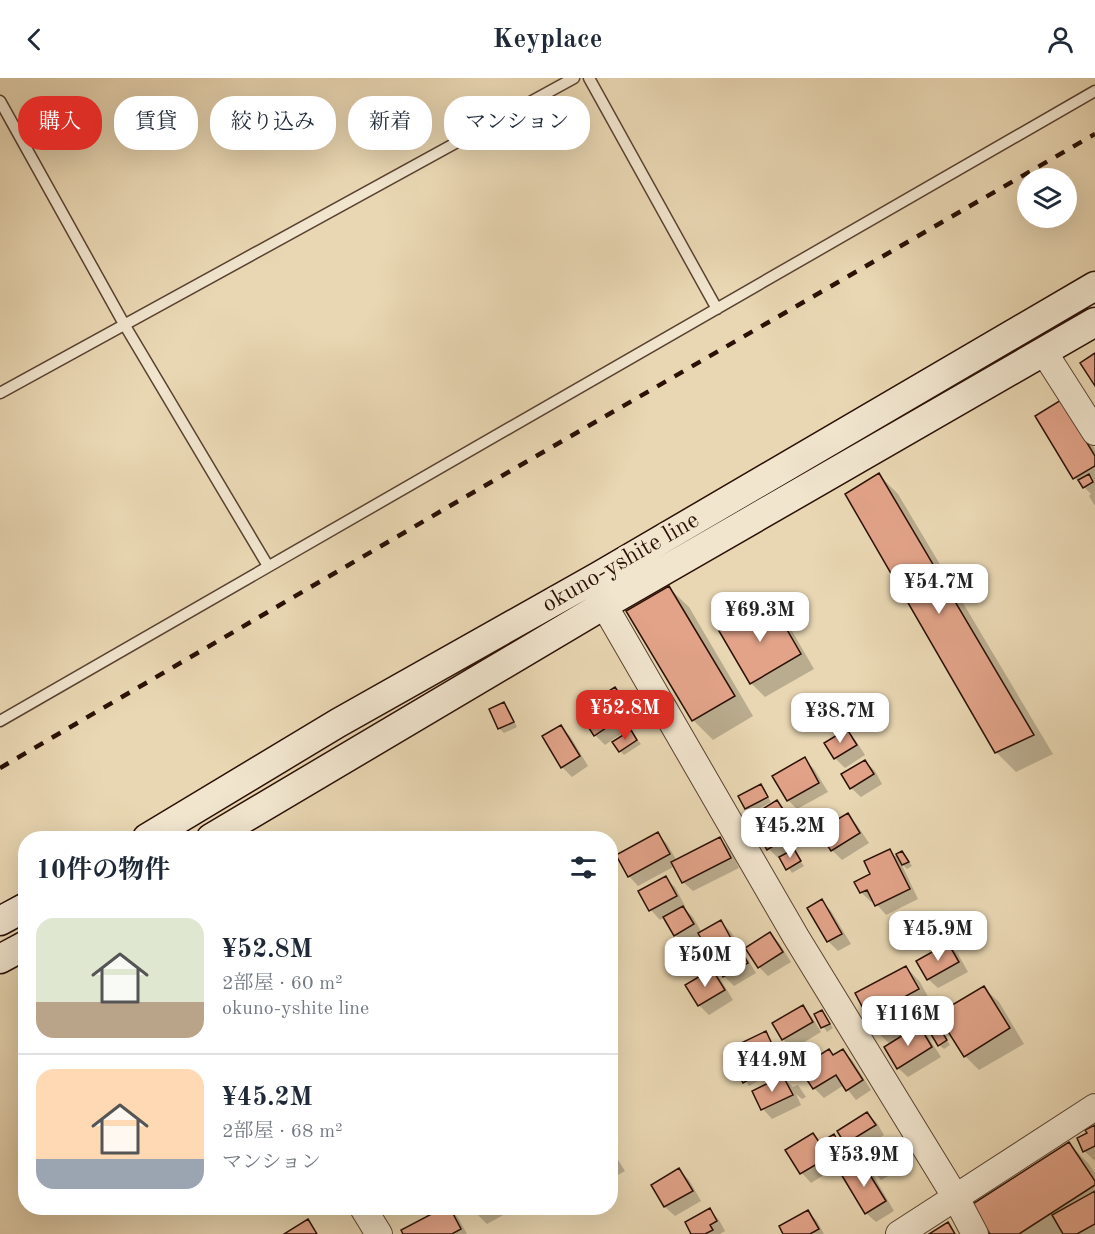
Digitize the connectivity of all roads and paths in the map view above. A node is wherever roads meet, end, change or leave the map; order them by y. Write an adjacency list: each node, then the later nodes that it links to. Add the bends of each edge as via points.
1 (574, 78): 8 (lane)
2 (589, 78): 6 (lane)
3 (1095, 91): 6 (lane)
4 (0, 101): 8 (lane)
5 (1095, 286): 15 (main road, okuno-yshite line, via 609,571 338,723)
6 (717, 309): 12 (lane)
7 (1095, 322): 9 (main road, okuno-yshite line)
8 (124, 324): 10 (lane); 12 (lane)
9 (1044, 352): 11 (street); 13 (main road, okuno-yshite line)
10 (0, 393)
11 (1095, 432)
12 (268, 566): 14 (lane)
13 (604, 605): 16 (main road, okuno-yshite line); 22 (street, via 796,937)
14 (0, 722)
15 (159, 831)
16 (223, 831)
17 (18, 911): 18 (main road)
18 (0, 921)
19 (18, 949): 20 (main road)
20 (0, 959)
21 (1095, 1107): 22 (street)
22 (956, 1197): 25 (street); 26 (street)
23 (367, 1215): 24 (street)
24 (379, 1234)
25 (899, 1234)
26 (975, 1234)

